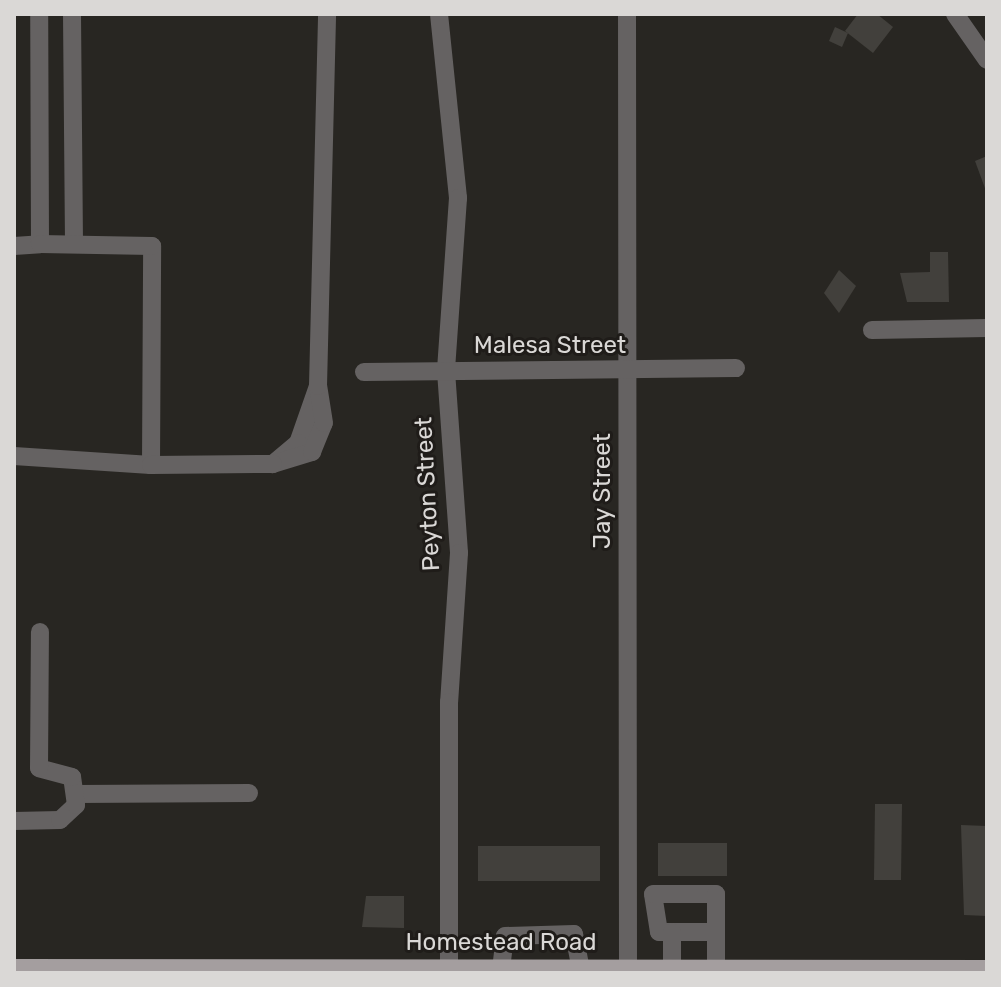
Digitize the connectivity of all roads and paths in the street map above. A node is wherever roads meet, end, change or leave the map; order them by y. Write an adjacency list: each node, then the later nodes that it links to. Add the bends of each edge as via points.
1 (39, 14): 9 (street)
2 (72, 14): 8 (street)
3 (327, 14): 18 (street, via 318,386 298,443 273,464)
4 (439, 14): 15 (street, Peyton Street, via 458,198)
5 (627, 14): 14 (street, Jay Street)
6 (955, 14): 7 (street)
7 (987, 60)
8 (74, 242): 9 (street); 18 (street, via 152,246)
9 (40, 244): 10 (street)
10 (14, 246)
11 (987, 328): 12 (street)
12 (872, 330)
13 (736, 368): 14 (street, Malesa Street)
14 (627, 369): 15 (street, Malesa Street); 23 (street, Jay Street)
15 (446, 371): 16 (street, Malesa Street); 35 (street, Peyton Street, via 459,553 449,702)
16 (364, 372)
17 (14, 456): 18 (street)
18 (151, 465)
19 (40, 632): 21 (street, via 39,768 72,777)
20 (249, 793): 21 (street)
21 (76, 794): 22 (street, via 71,814 60,820)
22 (14, 821)
23 (628, 918): 24 (street); 31 (street, Jay Street)
24 (653, 918): 25 (street, via 659,932); 26 (street, via 653,894 716,894)
25 (672, 932): 26 (street); 32 (street)
26 (716, 932): 27 (street)
27 (716, 968): 32 (main road, Homestead Road); 33 (main road, Homestead Road)
28 (14, 969): 34 (main road, Homestead Road)
29 (501, 969): 30 (street, via 505,936 561,934 579,937); 35 (main road, Homestead Road); 36 (main road, Homestead Road)
30 (581, 969): 31 (main road, Homestead Road); 36 (main road, Homestead Road)
31 (628, 969): 32 (main road, Homestead Road)
32 (672, 969)
33 (987, 970)
34 (273, 971): 35 (main road, Homestead Road)
35 (449, 971)
36 (550, 971)

